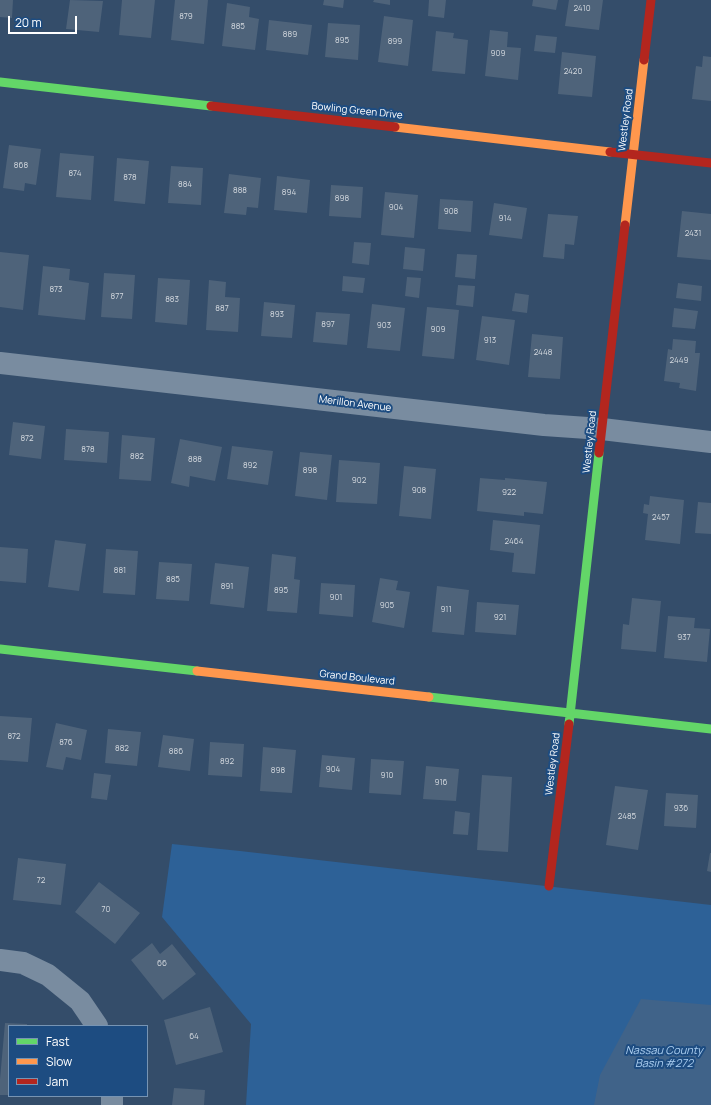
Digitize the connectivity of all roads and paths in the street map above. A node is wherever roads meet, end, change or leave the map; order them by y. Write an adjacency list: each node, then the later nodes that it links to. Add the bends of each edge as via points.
1 (651, 0): 3 (street, Westley Road)
2 (0, 82): 3 (street, Bowling Green Drive)
3 (633, 154): 4 (street, Bowling Green Drive); 6 (street, Westley Road)
4 (711, 163)
5 (0, 363): 6 (street, Merillon Avenue, via 544,425)
6 (602, 429): 7 (street, Merillon Avenue); 9 (street, Westley Road)
7 (711, 442)
8 (0, 649): 9 (street, Grand Boulevard)
9 (570, 713): 10 (street, Grand Boulevard); 11 (street, Westley Road)
10 (711, 729)
11 (549, 886)
12 (0, 960): 13 (street, via 23,963 48,975 80,1001)
13 (96, 1025)

